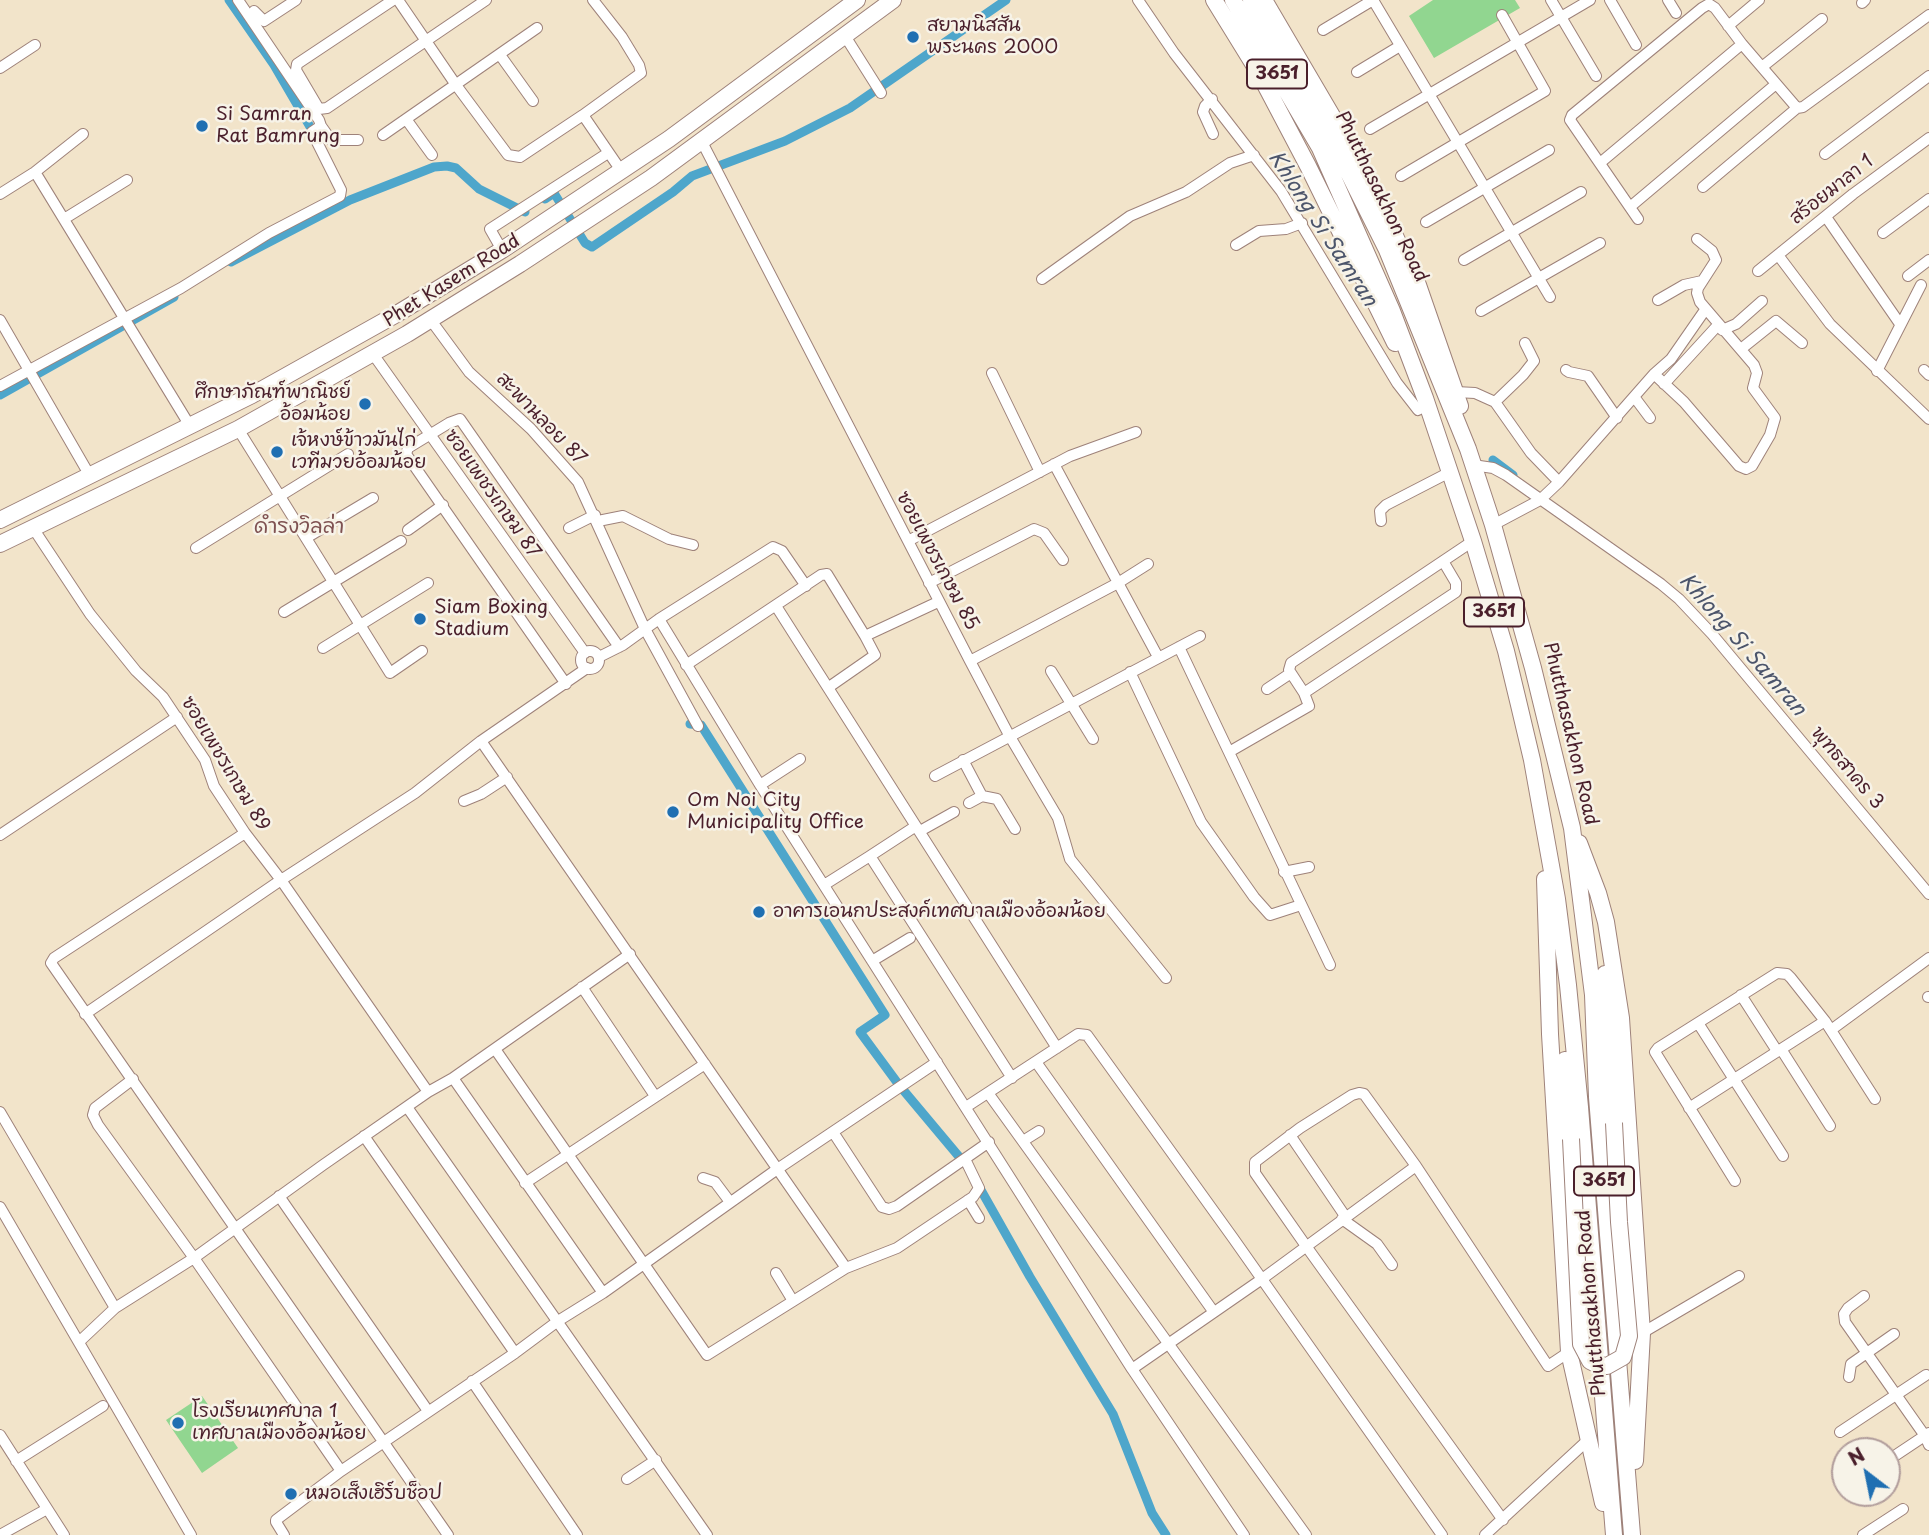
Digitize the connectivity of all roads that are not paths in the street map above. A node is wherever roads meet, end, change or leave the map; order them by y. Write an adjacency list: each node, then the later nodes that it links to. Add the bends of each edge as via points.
1 (238, 0): 51 (street)
2 (245, 0): 3 (street, via 264,21)
3 (296, 0)
4 (393, 0): 30 (street, via 297,64 319,108 327,108)
5 (398, 0): 30 (street)
6 (486, 0): 30 (street)
7 (593, 0): 49 (street, via 622,37 641,73)
8 (893, 0): 29 (main road, Phet Kasem Road)
9 (1138, 0): 46 (street)
10 (1214, 0): 128 (main road, via 1302,154)
11 (1233, 0): 59 (main road, Phutthasakhon Road / 3651)
12 (1251, 0): 59 (main road, Phutthasakhon Road / 3651)
13 (1264, 0): 124 (main road, via 1380,204 1418,285)
14 (1373, 0): 28 (street); 35 (street)
15 (1551, 0): 24 (street)
16 (1590, 0): 24 (street)
17 (1610, 0): 34 (street)
18 (1668, 0): 21 (street)
19 (1759, 0): 26 (street)
20 (846, 3): 68 (main road, Phet Kasem Road, via 730,95)
21 (1676, 13)
22 (1502, 15): 31 (street)
23 (1929, 15): 48 (street)
24 (1561, 17): 31 (street); 40 (street)
25 (1822, 19): 38 (street)
26 (1728, 26): 32 (street); 66 (street, via 1709,4 1572,115 1571,123)
27 (537, 28): 36 (street)
28 (1323, 30)
29 (845, 36): 44 (street); 60 (main road, Phet Kasem Road)
30 (427, 42): 43 (street)
31 (1518, 44): 45 (street); 58 (street, via 1545,91)
32 (1742, 44): 38 (street); 66 (street)
33 (35, 45): 37 (street)
34 (1636, 45)
35 (1400, 46): 39 (street); 45 (street)
36 (500, 54): 43 (street); 47 (street)
37 (0, 68)
38 (1762, 68): 42 (street)
39 (1357, 72)
40 (1596, 76)
41 (1929, 76): 63 (street)
42 (1776, 84): 48 (street); 76 (street)
43 (456, 85): 49 (street, via 514,158); 50 (street)
44 (881, 93)
45 (1429, 95): 52 (street); 58 (street)
46 (1212, 99): 54 (street, via 1203,112); 65 (street)
47 (533, 101)
48 (1797, 108): 71 (street)
49 (583, 115): 62 (street)
50 (406, 119): 55 (street); 64 (street)
51 (317, 128): 57 (street, via 331,140); 105 (street, via 340,196 269,233)
52 (1370, 129)
53 (83, 134): 67 (street)
54 (1213, 134)
55 (383, 135)
56 (1929, 138): 77 (street, สร้อยมาลา 1)
57 (358, 140)
58 (1458, 143): 69 (street); 72 (street)
59 (1326, 145): 128 (main road, Phutthasakhon Road / 3651, via 1392,311); 136 (main road, Phutthasakhon Road / 3651, via 1387,250)
60 (706, 148): 103 (main road, Phet Kasem Road); 157 (street, ซอยเพชรเกษม 85)
61 (1549, 150): 72 (street)
62 (608, 153): 68 (street); 87 (street, via 490,229)
63 (1825, 154)
64 (432, 155)
65 (1254, 155): 81 (street); 94 (street, via 1130,216)
66 (1600, 163): 76 (street)
67 (35, 172): 74 (street); 78 (street)
68 (622, 172): 87 (main road, Phet Kasem Road)
69 (1401, 176)
70 (127, 180): 78 (street)
71 (1703, 187)
72 (1485, 188): 80 (street); 82 (street)
73 (1581, 192): 82 (street)
74 (0, 194)
75 (1929, 199): 83 (street)
76 (1630, 207): 79 (street)
77 (1826, 217): 88 (street, สร้อยมาลา 1); 106 (street)
78 (64, 219): 105 (street)
79 (1638, 219)
80 (1426, 222)
81 (1302, 223): 86 (street, via 1259,231); 128 (street, via 1397,383)
82 (1511, 232): 89 (street); 93 (street)
83 (1883, 233)
84 (1697, 239): 95 (street, via 1716,260)
85 (1600, 243): 93 (street)
86 (1236, 245)
87 (502, 250): 102 (main road, Phet Kasem Road)
88 (1779, 255): 91 (street, สร้อยมาลา 1); 117 (street, via 1830,324)
89 (1464, 260)
90 (1929, 260): 92 (street)
91 (1758, 271)
92 (1908, 276)
93 (1538, 278): 97 (street); 101 (street)
94 (1042, 279)
95 (1702, 281): 98 (street); 100 (street, via 1697,293)
96 (1920, 285): 106 (street)
97 (1550, 297)
98 (1658, 300)
99 (1762, 301): 107 (street, via 1736,324)
100 (1705, 310): 107 (street); 110 (street)
101 (1481, 311)
102 (395, 314): 108 (main road); 109 (main road, Phet Kasem Road)
103 (430, 319): 108 (main road, Phet Kasem Road); 148 (street, สะพานลอย 87, via 469,372 531,429 578,482)
104 (0, 320): 119 (street)
105 (126, 323): 119 (street); 132 (street)
106 (1900, 324): 117 (street)
107 (1720, 328): 112 (street); 114 (street)
108 (407, 334): 115 (main road, Phet Kasem Road)
109 (360, 335): 115 (main road); 121 (main road, Phet Kasem Road)
110 (1686, 338): 112 (street); 120 (street)
111 (1525, 343): 127 (street, via 1534,361)
112 (1701, 343): 122 (street)
113 (1802, 343): 114 (street, via 1776,321)
114 (1741, 349): 122 (street, via 1757,370 1755,391 1775,418 1749,468 1739,466)
115 (373, 354): 126 (main road, Phet Kasem Road); 135 (street, ซอยเพชรเกษม 87)
116 (1566, 370): 130 (street, via 1588,376)
117 (1877, 371): 129 (street)
118 (992, 373): 140 (street)
119 (31, 374): 123 (street); 142 (street)
120 (1654, 374): 122 (street); 125 (street)
121 (279, 380): 126 (main road); 132 (main road, Phet Kasem Road)
122 (1664, 384)
123 (0, 386)
124 (1456, 392): 127 (street, via 1475,393); 136 (main road)
125 (1634, 398): 130 (street); 131 (street)
126 (292, 400): 133 (main road, Phet Kasem Road)
127 (1495, 402): 143 (street)
128 (1423, 404): 141 (main road, Phutthasakhon Road / 3651)
129 (1928, 416)
130 (1617, 418): 143 (street)
131 (1650, 418)
132 (190, 426): 142 (main road, Phet Kasem Road)
133 (238, 429): 144 (street); 152 (main road, Phet Kasem Road)
134 (1136, 432): 138 (street)
135 (430, 436): 147 (street, via 408,448 406,454); 178 (street, via 460,419); 182 (street, ซอยเพชรเกษม 87)
136 (1468, 449): 139 (main road, Phutthasakhon Road / 3651)
137 (348, 454): 144 (street)
138 (1054, 464): 140 (street); 168 (street)
139 (1473, 466): 146 (street, พุทธสาคร 3, via 1493,468); 151 (main road, Phutthasakhon Road / 3651)
140 (1040, 472): 157 (street)
141 (1450, 472): 150 (street, via 1386,505 1380,511); 158 (main road, Phutthasakhon Road / 3651)
142 (90, 476): 149 (main road, Phet Kasem Road)
143 (1556, 485): 146 (street)
144 (280, 496): 155 (street); 161 (street)
145 (373, 498): 155 (street)
146 (1540, 500): 151 (street); 222 (street, พุทธสาคร 3, via 1661,584 1695,614)
147 (443, 505): 154 (street); 191 (street)
148 (596, 518): 153 (street); 160 (street, via 623,516 669,539); 175 (street, สะพานลอย 87)
149 (0, 520)
150 (1381, 521)
151 (1493, 525): 211 (main road, Phutthasakhon Road / 3651, via 1534,668)
152 (33, 528): 159 (main road, Phet Kasem Road); 196 (street, ซอยเพชรเกษม 89, via 90,614)
153 (569, 528)
154 (408, 530)
155 (306, 538): 165 (street)
156 (401, 541): 165 (street)
157 (908, 541): 167 (street, ซอยเพชรเกษม 85)
158 (1472, 541): 163 (street); 214 (main road, Phutthasakhon Road / 3651, via 1513,678)
159 (0, 544)
160 (693, 545)
161 (196, 548)
162 (1063, 560): 167 (street, via 1044,533 1034,529)
163 (1443, 562): 190 (street, via 1291,663); 194 (street, via 1457,583 1453,596)
164 (1148, 564): 168 (street)
165 (334, 583): 172 (street); 174 (street)
166 (428, 583): 174 (street)
167 (929, 583): 170 (street, ซอยเพชรเกษม 85)
168 (1118, 583): 184 (street); 185 (street)
169 (806, 586): 171 (street); 173 (street, via 782,551 773,547); 176 (street, via 827,574)
170 (938, 601): 176 (street); 185 (street, ซอยเพชรเกษม 85)
171 (776, 606): 186 (street); 192 (street)
172 (284, 612)
173 (659, 619): 175 (street); 186 (street)
174 (360, 625): 180 (street); 181 (street, via 390,673)
175 (645, 629): 178 (street); 197 (street, สะพานลอย 87)
176 (865, 636): 192 (street, via 873,658)
177 (1200, 636): 179 (street)
178 (619, 647): 183 (street)
179 (1179, 647): 184 (street); 201 (street)
180 (323, 648)
181 (422, 651)
182 (585, 653): 183 (street, via 593,651); 187 (street, via 581,660)
183 (599, 657): 187 (street, via 596,666)
184 (1158, 657): 189 (street)
185 (970, 661): 198 (street, ซอยเพชรเกษม 85)
186 (686, 664): 206 (street)
187 (587, 668): 191 (street)
188 (1051, 671): 195 (street)
189 (1130, 672): 195 (street); 223 (street, via 1201,822 1254,897 1270,915)
190 (1291, 673): 193 (street); 194 (street)
191 (566, 684): 200 (street)
192 (829, 687): 212 (street)
193 (1267, 689)
194 (1304, 693): 201 (street, via 1307,708)
195 (1072, 703): 198 (street); 199 (street)
196 (177, 717): 215 (street, ซอยเพชรเกษม 89); 216 (street)
197 (698, 726)
198 (1009, 735): 203 (street); 229 (street, ซอยเพชรเกษม 85, via 1058,818 1070,859)
199 (1093, 739)
200 (481, 741): 205 (street); 220 (street, via 415,793)
201 (1229, 752): 219 (street)
202 (800, 759): 206 (street)
203 (963, 760): 204 (street); 207 (street)
204 (935, 776)
205 (507, 777): 208 (street); 225 (street)
206 (760, 785): 221 (street)
207 (982, 796): 209 (street); 213 (street, via 996,799)
208 (464, 801)
209 (969, 803)
210 (954, 811): 212 (street)
211 (1572, 828): 214 (main road, bridge, via 1605,975 1629,1336 1623,1357 1607,1366 1590,1361 1581,1344 1571,1139); 289 (main road, via 1598,893 1621,1018); 328 (main road, Phutthasakhon Road / 3651, via 1592,995)
212 (918, 829): 217 (street); 235 (street)
213 (1015, 829)
214 (1545, 831): 293 (main road, via 1550,1034); 327 (main road, Phutthasakhon Road / 3651, via 1568,985 1581,1121)
215 (245, 834): 220 (street, ซอยเพชรเกษม 89); 232 (street, via 52,960)
216 (0, 835)
217 (870, 856): 221 (street); 241 (street)
218 (1308, 867): 219 (street)
219 (1284, 872): 223 (street)
220 (281, 880): 232 (street); 245 (street, ซอยเพชรเกษม 89)
221 (824, 885): 227 (street)
222 (1929, 894)
223 (1301, 905): 228 (street)
224 (909, 938): 227 (street)
225 (630, 954): 230 (street); 240 (street)
226 (1929, 958): 234 (street)
227 (872, 961): 238 (street)
228 (1330, 965)
229 (1166, 978)
230 (582, 987): 236 (street); 247 (street)
231 (1741, 995): 233 (street); 234 (street, via 1777,973 1787,974); 237 (street)
232 (85, 1013): 243 (street)
233 (1698, 1023): 244 (street); 251 (street, via 1655,1052)
234 (1828, 1026): 237 (street); 248 (street)
235 (1057, 1048): 239 (street); 282 (street, via 1080,1033 1087,1035)
236 (495, 1049): 242 (street); 260 (street)
237 (1779, 1050): 244 (street); 253 (street)
238 (937, 1062): 250 (street); 255 (street)
239 (1036, 1062): 241 (street); 287 (street)
240 (705, 1064): 247 (street); 264 (street)
241 (1012, 1077): 246 (street)
242 (453, 1078): 245 (street); 267 (street)
243 (133, 1079): 274 (street); 276 (street, via 93,1115)
244 (1734, 1079): 251 (street); 261 (street)
245 (428, 1092): 249 (street)
246 (988, 1093): 250 (street); 258 (street)
247 (655, 1096): 260 (street)
248 (1875, 1099)
249 (407, 1107): 257 (street); 288 (street)
250 (966, 1107): 259 (street)
251 (1689, 1108): 266 (street)
252 (0, 1112): 286 (street)
253 (1830, 1126)
254 (1040, 1131): 258 (street)
255 (833, 1132): 262 (street, via 882,1207 889,1209); 264 (street)
256 (1290, 1135): 263 (street, via 1352,1095 1364,1094); 273 (street); 275 (street, via 1254,1167)
257 (364, 1136): 268 (street); 294 (street)
258 (1023, 1141): 292 (street)
259 (989, 1142): 262 (street); 296 (street)
260 (568, 1154): 267 (street); 277 (street)
261 (1783, 1156)
262 (965, 1159): 269 (street, via 979,1188)
263 (1416, 1166): 273 (street); 293 (street, via 1548,1366)
264 (776, 1170): 270 (street); 279 (street)
265 (703, 1178): 270 (street, via 715,1182)
266 (1735, 1181)
267 (525, 1183): 283 (street)
268 (279, 1196): 274 (street); 302 (street)
269 (968, 1200): 272 (street); 279 (street, via 897,1248)
270 (730, 1202): 277 (street)
271 (0, 1207): 291 (street)
272 (979, 1218)
273 (1343, 1218): 275 (street); 278 (street, via 1377,1244)
274 (235, 1229): 276 (street); 307 (street)
275 (1306, 1246): 282 (street); 315 (street)
276 (194, 1258): 286 (street); 311 (street)
277 (644, 1263): 283 (street); 285 (street, via 706,1355)
278 (1392, 1265)
279 (846, 1268): 285 (street)
280 (776, 1273): 285 (street)
281 (1739, 1276): 289 (street)
282 (1262, 1279): 287 (street); 325 (street)
283 (603, 1293): 288 (street)
284 (1864, 1296): 295 (street, via 1844,1314)
285 (793, 1301)
286 (115, 1308): 291 (street)
287 (1213, 1311): 292 (street)
288 (558, 1321): 294 (street); 309 (street)
289 (1642, 1333): 328 (main road)
290 (1894, 1334): 295 (street)
291 (79, 1341): 318 (street)
292 (1168, 1344): 296 (street); 324 (street)
293 (1569, 1352): 306 (main road)
294 (515, 1353): 299 (street)
295 (1867, 1353): 298 (street, via 1851,1364); 300 (street)
296 (1132, 1369): 323 (street)
297 (1926, 1375): 300 (street)
298 (1849, 1377)
299 (472, 1381): 302 (street); 321 (street)
300 (1896, 1394): 303 (street); 305 (street)
301 (103, 1406): 310 (street)
302 (428, 1411): 307 (street)
303 (1840, 1432)
304 (0, 1436): 310 (street)
305 (1928, 1438): 308 (street)
306 (1588, 1440): 315 (street); 327 (main road)
307 (384, 1442): 311 (street); 320 (street)
308 (1901, 1453)
309 (656, 1460): 312 (street); 322 (street)
310 (16, 1461): 313 (street)
311 (341, 1471): 319 (street, via 279,1517 276,1522)
312 (627, 1479)
313 (47, 1509): 316 (street); 317 (street)
314 (1903, 1509): 329 (street)
315 (1503, 1520): 326 (street)
316 (0, 1535)
317 (64, 1535)
318 (191, 1535)
319 (284, 1535)
320 (448, 1535)
321 (577, 1535)
322 (707, 1535)
323 (1244, 1535)
324 (1306, 1535)
325 (1442, 1535)
326 (1485, 1535)
327 (1612, 1535)
328 (1633, 1535)
329 (1863, 1535)

